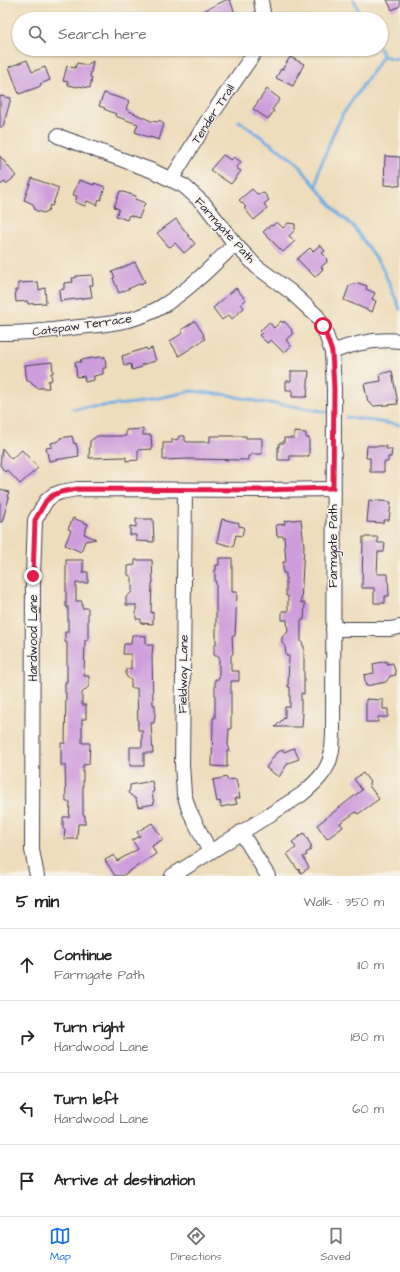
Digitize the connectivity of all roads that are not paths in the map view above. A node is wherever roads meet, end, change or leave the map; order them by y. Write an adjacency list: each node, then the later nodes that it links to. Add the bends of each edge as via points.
1 (261, 0): 2 (street)
2 (263, 12)
3 (252, 56): 5 (street, Tender Trail)
4 (58, 136): 5 (street, Farmgate Path, via 154,171)
5 (171, 180): 6 (street, Farmgate Path, via 184,186 205,205)
6 (235, 244): 7 (street, Catspaw Terrace, via 184,291 143,316 94,326); 9 (street, Farmgate Path, via 257,267 292,292 317,316)
7 (0, 333)
8 (400, 340): 9 (street, via 370,340)
9 (332, 352): 10 (street, Farmgate Path)
10 (333, 488): 11 (street, Hardwood Lane); 13 (street, Farmgate Path)
11 (185, 490): 15 (street, Fieldway Lane, via 182,764 184,794); 16 (street, Hardwood Lane, via 77,489 61,492 46,501 35,520 32,850)
12 (400, 627): 13 (street)
13 (333, 629): 14 (street, Farmgate Path, via 333,736 328,765 318,780 301,795)
14 (241, 832): 15 (street, Farmgate Path); 18 (street)
15 (210, 852): 17 (street, Farmgate Path)
16 (37, 876)
17 (172, 876)
18 (268, 876)

